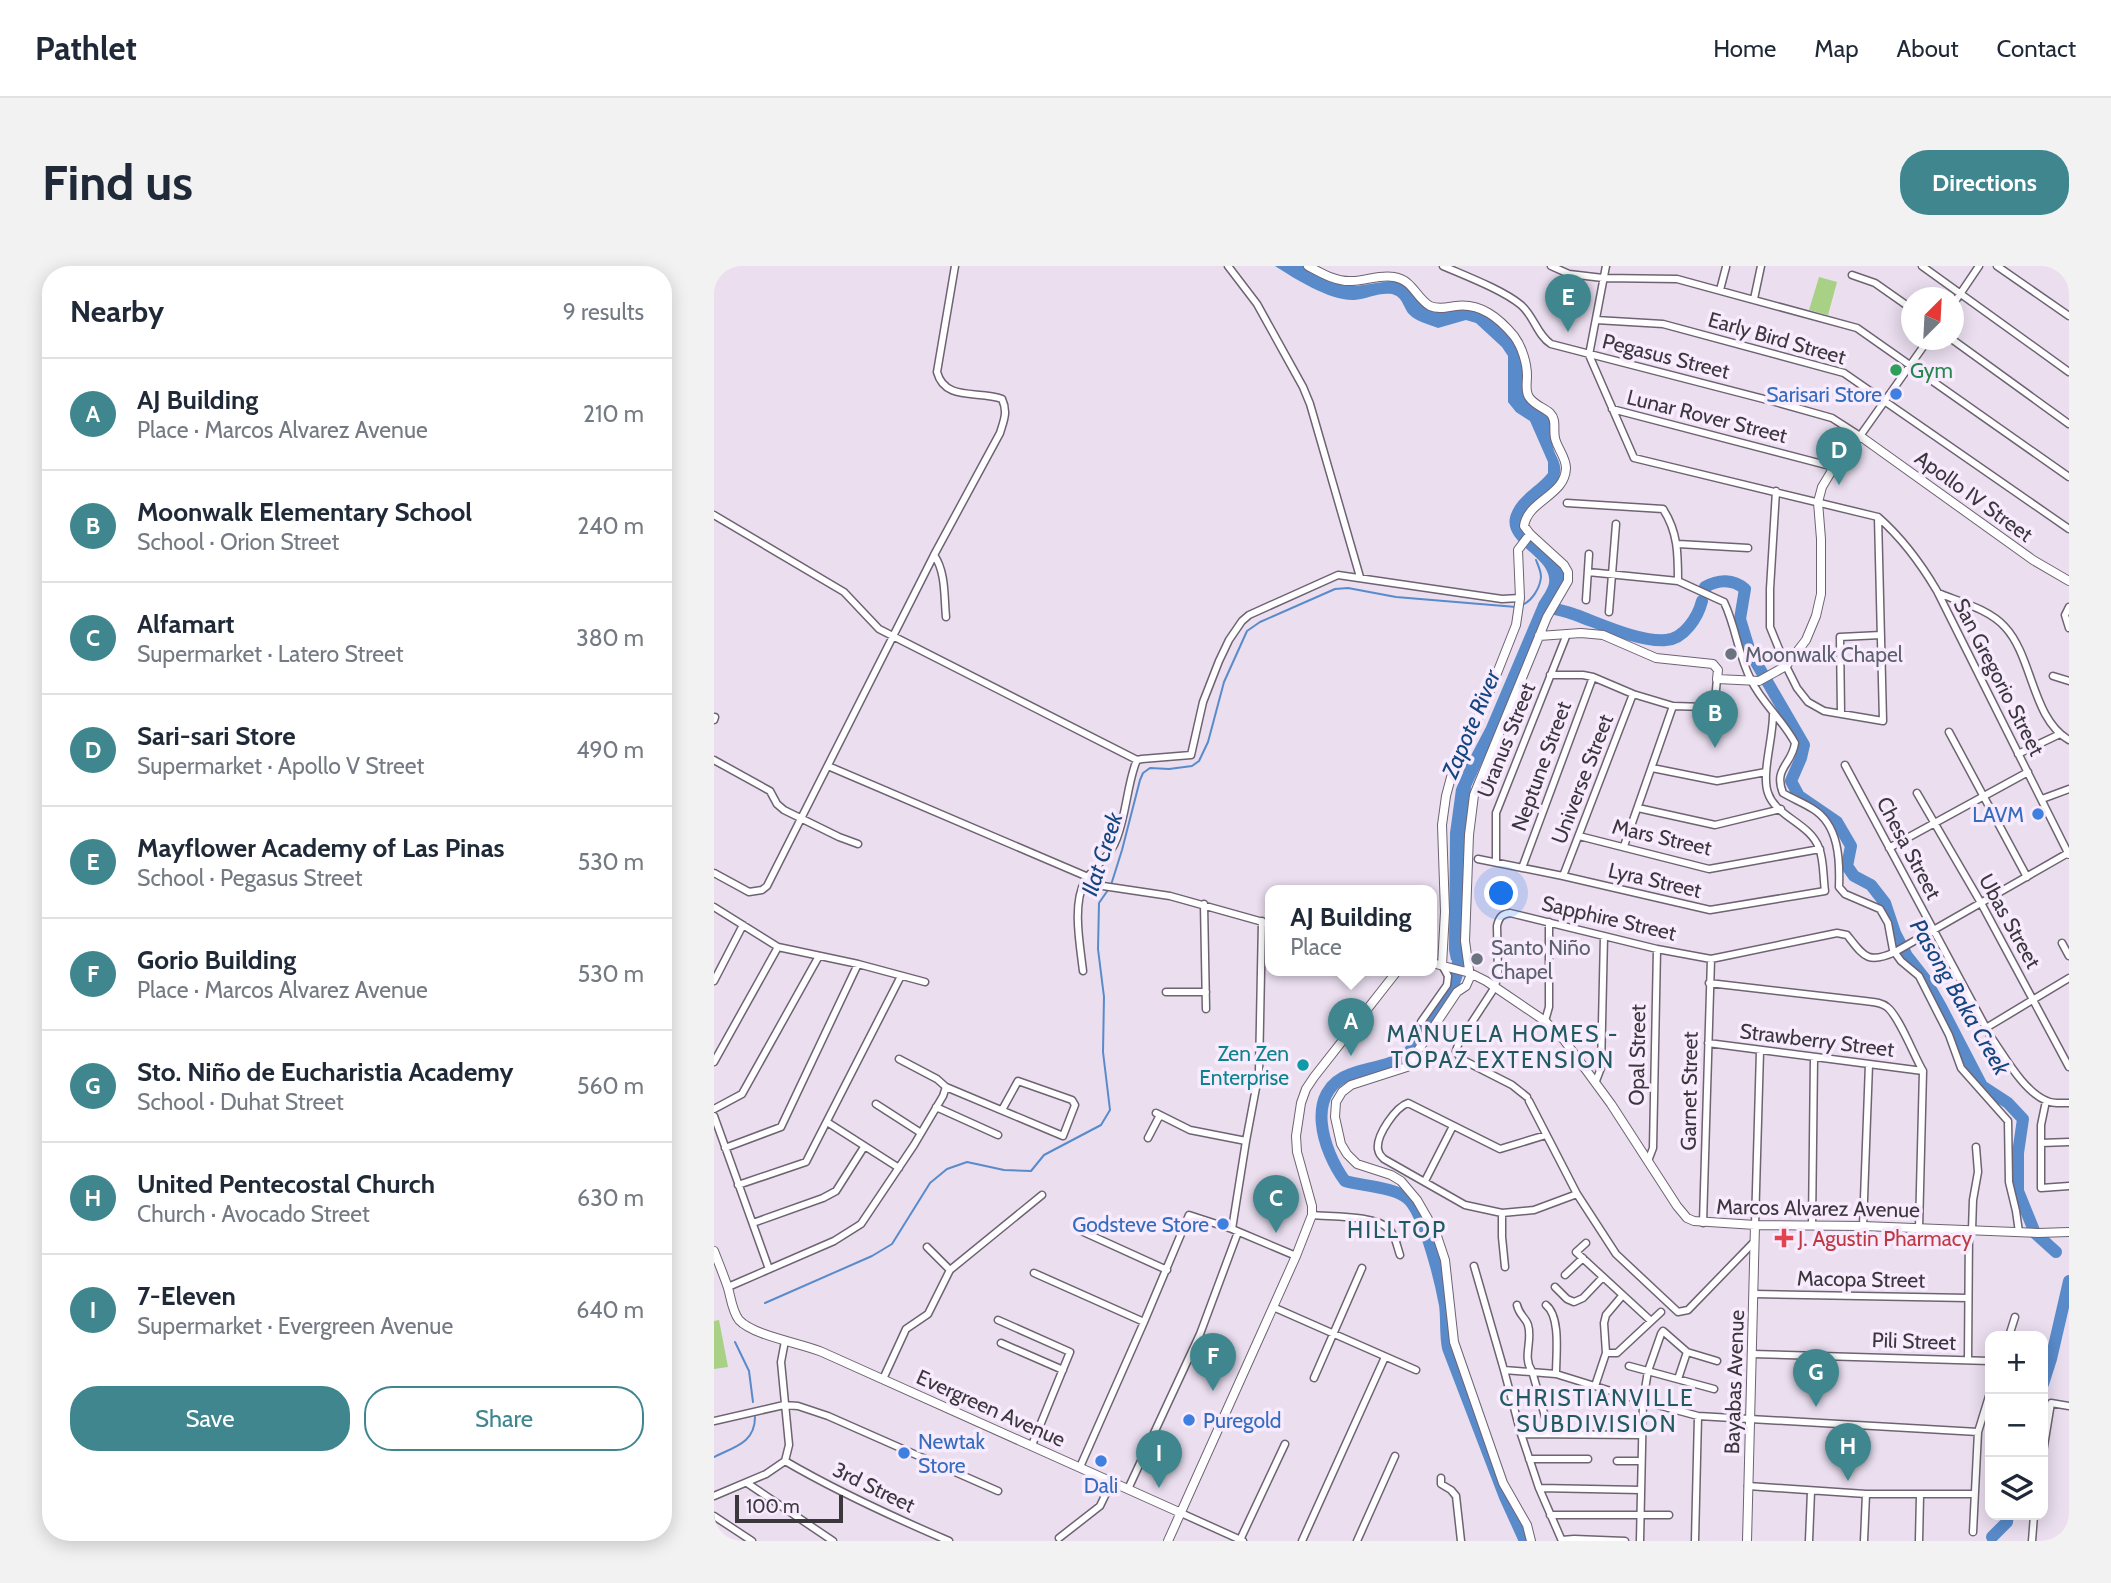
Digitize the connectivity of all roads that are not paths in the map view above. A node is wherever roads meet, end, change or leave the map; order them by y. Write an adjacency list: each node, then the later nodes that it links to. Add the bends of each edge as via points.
1 (955, 266): 44 (street, via 937,363 939,381 957,392 1002,399 1006,416)
2 (1228, 266): 47 (street, via 1257,304 1303,387)
3 (1308, 266): 40 (main road, via 1339,280 1401,278 1435,308 1477,306 1513,335 1526,363 1527,394 1552,416 1566,467 1562,483 1526,517)
4 (1443, 266): 24 (street, Pegasus Street, via 1515,300 1546,342)
5 (1551, 266): 13 (street, via 1569,274)
6 (1606, 266): 13 (street)
7 (1761, 266): 18 (street)
8 (1922, 266): 14 (street)
9 (1979, 266): 15 (street)
10 (1997, 266): 20 (street)
11 (1726, 267): 16 (street)
12 (1852, 275): 19 (street, via 1875,283)
13 (1603, 278): 16 (street, via 1676,279); 21 (street)
14 (1954, 287)
15 (1964, 288)
16 (1720, 290): 18 (street)
17 (1964, 294): 26 (street)
18 (1754, 299): 25 (street, via 1857,328)
19 (1901, 301)
20 (2069, 316)
21 (1597, 320): 24 (street); 27 (street, Early Bird Street, via 1663,324 1844,373)
22 (1964, 348): 29 (street)
23 (1921, 350): 25 (street)
24 (1589, 355): 28 (street); 30 (street, Pegasus Street, via 1779,402 1832,418)
25 (1910, 365): 27 (street); 32 (street)
26 (2069, 372)
27 (1885, 401): 30 (street); 39 (street, Early Bird Street)
28 (1612, 410): 31 (street, Lunar Rover Street); 33 (street, via 1634,458)
29 (2069, 424)
30 (1860, 436): 31 (main road); 49 (main road, Apollo IV Street)
31 (1834, 467): 34 (main road)
32 (2069, 478)
33 (1776, 491): 34 (street); 61 (street, via 1770,627)
34 (1818, 502): 37 (street); 61 (main road, via 1819,605 1806,640)
35 (1567, 503): 41 (street, via 1663,509)
36 (714, 515): 59 (street, via 844,592 879,629)
37 (1878, 516): 50 (street, San Gregorio Street, via 1922,564); 58 (street)
38 (1616, 524): 46 (street)
39 (2069, 529)
40 (1529, 535): 51 (main road, via 1518,557); 60 (main road, via 1561,561 1568,582)
41 (1678, 544): 42 (street); 48 (street)
42 (1748, 548)
43 (1588, 554): 45 (street)
44 (934, 555): 55 (street, via 942,574); 59 (street)
45 (1588, 572): 46 (street); 52 (street)
46 (1612, 575): 48 (street); 54 (street)
47 (1360, 577): 51 (street); 77 (street, via 1332,577 1245,618 1219,661 1203,702 1191,755)
48 (1678, 580): 66 (street, via 1724,602 1740,654)
49 (2069, 581)
50 (1937, 592): 73 (street, via 2006,627 2049,720); 75 (street, San Gregorio Street)
51 (1520, 600): 122 (main road, via 1519,614 1486,701 1454,766 1446,796 1442,825)
52 (1586, 600)
53 (2069, 607): 56 (street, via 2065,615)
54 (1609, 612)
55 (946, 617)
56 (2069, 628)
57 (1567, 634): 60 (main road); 62 (street, Uranus Street); 65 (main road, via 1603,635 1656,658 1710,663 1717,667)
58 (1881, 635): 71 (street, via 1840,637); 71 (street, via 1884,721)
59 (894, 636): 77 (street); 79 (street)
60 (1539, 636): 124 (main road, via 1474,795)
61 (1786, 666): 66 (main road); 71 (street, via 1808,702)
62 (1550, 675): 64 (street); 98 (street, Uranus Street, via 1496,813)
63 (2053, 676): 67 (street)
64 (1593, 677): 68 (street); 99 (street, Neptune Street)
65 (1717, 679): 66 (main road); 69 (street, via 1710,706)
66 (1755, 681): 70 (street)
67 (2069, 681)
68 (1633, 694): 69 (street); 91 (street, Universe Street)
69 (1673, 706): 80 (street)
70 (1773, 712): 81 (street); 116 (street, via 1795,743 1780,774 1783,793 1827,822 1838,847 1839,887 1880,909)
71 (1841, 714)
72 (1949, 732): 85 (street)
73 (2060, 734): 74 (street); 75 (street)
74 (2069, 740)
75 (2018, 754): 82 (street, San Gregorio Street)
76 (714, 760): 89 (street, via 770,791 777,804)
77 (1137, 760): 102 (street, via 1117,838)
78 (1845, 765): 94 (street, Chesa Street)
79 (828, 766): 89 (street); 102 (street)
80 (1652, 768): 81 (street, via 1717,780); 87 (street)
81 (1766, 772): 88 (street, via 1769,795)
82 (2028, 772): 85 (street); 86 (street, San Gregorio Street)
83 (2069, 789): 86 (street)
84 (1917, 793): 90 (street, Ubas Street)
85 (1983, 796): 90 (street); 103 (street)
86 (2042, 799): 96 (street, San Gregorio Street)
87 (1638, 808): 88 (street, via 1715,825); 93 (street)
88 (1781, 809): 95 (street)
89 (800, 819): 92 (street); 100 (street, via 762,890 749,892)
90 (1935, 823): 94 (street); 104 (street, Ubas Street)
91 (1579, 836): 93 (street, Mars Street); 101 (street, Universe Street)
92 (858, 844)
93 (1624, 846): 95 (street, Mars Street, via 1709,869)
94 (1889, 848): 111 (street, Chesa Street)
95 (1820, 849): 101 (street, Lyra Street, via 1825,891 1710,910)
96 (2069, 854): 103 (street)
97 (1478, 859): 98 (street, Lyra Street)
98 (1496, 862): 99 (street, Lyra Street)
99 (1522, 868): 101 (street, Lyra Street)
100 (714, 873)
101 (1563, 876)
102 (1088, 877): 105 (street, via 1103,886); 123 (street, via 1079,897)
103 (2027, 877): 104 (street)
104 (1981, 903): 111 (street); 134 (street, Ubas Street)
105 (1204, 904): 107 (street); 133 (street)
106 (714, 906): 110 (street)
107 (1262, 921): 108 (street); 162 (street, via 1259,1072)
108 (1265, 922)
109 (1549, 922): 112 (street, Sapphire Street); 131 (street, Sapphire Street, via 1510,913 1501,916); 136 (street)
110 (743, 925): 114 (street); 128 (street)
111 (1933, 930): 116 (street); 138 (street, Chesa Street)
112 (1604, 936): 115 (street, Sapphire Street); 147 (street, via 1601,1068)
113 (2062, 943): 118 (street)
114 (778, 947): 117 (street); 143 (street)
115 (1657, 949): 119 (street, Sapphire Street); 168 (street, Opal Street, via 1653,1148)
116 (1895, 952): 119 (street, via 1871,958 1847,935 1837,933); 186 (street, via 1919,976 1961,1068 2008,1121 2009,1182)
117 (818, 956): 120 (street); 153 (street, via 742,1094)
118 (2069, 956)
119 (1710, 959): 130 (street, Garnet Street)
120 (858, 964): 125 (street); 167 (street, via 781,1127)
121 (1437, 964): 122 (main road, Marcos Alvarez Avenue)
122 (1447, 967): 124 (main road, Marcos Alvarez Avenue); 137 (street, via 1447,985)
123 (1083, 971)
124 (1467, 972): 131 (main road, Marcos Alvarez Avenue); 290 (main road, via 1466,986 1457,992 1407,1067 1351,1085 1336,1102 1335,1117 1347,1154 1357,1164 1401,1181 1436,1233 1445,1260 1454,1342 1503,1483)
125 (901, 976): 129 (street); 156 (street)
126 (1393, 976): 176 (main road, via 1314,1077 1301,1102 1297,1152)
127 (2069, 978): 134 (street)
128 (714, 981)
129 (925, 982)
130 (1709, 984): 139 (street, Garnet Street); 146 (street, via 1883,1004 1895,1017)
131 (1495, 987): 136 (main road, Marcos Alvarez Avenue); 160 (street, via 1456,1051 1461,1059 1512,1085 1528,1099)
132 (1166, 992): 133 (street)
133 (1206, 992): 135 (street)
134 (2033, 1000): 138 (street); 145 (street, Ubas Street)
135 (1206, 1009)
136 (1545, 1021): 147 (main road, Marcos Alvarez Avenue)
137 (1420, 1022)
138 (1986, 1028): 149 (street, Chesa Street, via 2019,1077)
139 (1708, 1043): 140 (street, Strawberry Street); 178 (street, Garnet Street)
140 (1760, 1051): 141 (street, Strawberry Street); 179 (street)
141 (1814, 1058): 144 (street, Strawberry Street); 180 (street)
142 (899, 1059): 148 (street)
143 (714, 1062)
144 (1869, 1064): 146 (street, Strawberry Street); 181 (street)
145 (2069, 1067)
146 (1923, 1071): 182 (street)
147 (1596, 1082): 168 (main road, Marcos Alvarez Avenue)
148 (946, 1087): 152 (street); 154 (street)
149 (2046, 1101): 150 (street); 164 (street)
150 (2069, 1103)
151 (876, 1104): 158 (street)
152 (936, 1107): 158 (street); 159 (street)
153 (714, 1109)
154 (1002, 1110): 154 (street, via 1063,1136 1075,1105 1018,1081)
155 (714, 1116): 167 (street)
156 (827, 1122): 165 (street); 171 (street, via 806,1163)
157 (1454, 1126): 160 (street, via 1500,1149); 170 (street); 170 (street, via 1408,1103 1388,1121 1377,1146 1380,1155)
158 (921, 1133): 169 (street)
159 (998, 1135)
160 (1546, 1135): 173 (street)
161 (1148, 1139): 162 (street, via 1158,1114 1190,1130)
162 (1246, 1142): 185 (street)
163 (2069, 1142): 164 (street)
164 (2041, 1143): 172 (street, via 2041,1188)
165 (864, 1147): 169 (street); 177 (street, via 836,1191)
166 (1976, 1147): 184 (street, via 1978,1172)
167 (725, 1149): 171 (street)
168 (1648, 1161): 178 (main road, Marcos Alvarez Avenue, via 1682,1212)
169 (899, 1168): 198 (street, via 852,1231)
170 (1424, 1181): 175 (street, via 1471,1208)
171 (738, 1185): 177 (street)
172 (2069, 1186)
173 (1577, 1194): 175 (street, via 1534,1210); 188 (street, via 1616,1254 1678,1312 1688,1310)
174 (1042, 1195): 199 (street)
175 (1502, 1213): 196 (street)
176 (1312, 1215): 192 (street, via 1377,1222 1394,1235); 193 (main road)
177 (753, 1223): 198 (street)
178 (1703, 1223): 179 (main road, Marcos Alvarez Avenue)
179 (1755, 1225): 180 (main road, Marcos Alvarez Avenue); 188 (main road, Bayabas Avenue)
180 (1812, 1225): 181 (main road, Marcos Alvarez Avenue)
181 (1863, 1226): 182 (main road, Marcos Alvarez Avenue)
182 (1919, 1228): 184 (main road, Marcos Alvarez Avenue)
183 (1079, 1230): 200 (street)
184 (1970, 1230): 186 (main road, Marcos Alvarez Avenue); 208 (street)
185 (1235, 1231): 193 (street); 200 (street, via 1189,1215); 266 (street, via 1200,1334)
186 (2021, 1232): 187 (main road, Marcos Alvarez Avenue)
187 (2069, 1232)
188 (1754, 1242): 206 (main road, Bayabas Avenue)
189 (1586, 1243): 194 (street, via 1576,1252)
190 (927, 1247): 199 (street)
191 (714, 1253): 204 (main road)
192 (1400, 1255)
193 (1296, 1256): 211 (main road)
194 (1583, 1258): 202 (street); 203 (street)
195 (1474, 1266): 231 (street)
196 (1506, 1267)
197 (1362, 1268): 218 (street)
198 (769, 1269): 204 (street)
199 (950, 1270): 237 (street, via 928,1314 906,1329)
200 (1167, 1270): 216 (street)
201 (1034, 1273): 216 (street)
202 (1565, 1275)
203 (1602, 1277): 205 (street, via 1574,1302); 207 (street)
204 (728, 1287): 219 (main road, Evergreen Avenue, via 740,1321)
205 (1555, 1287)
206 (1754, 1294): 208 (street, Macopa Street); 223 (main road, Bayabas Avenue)
207 (1622, 1296): 215 (street); 222 (street, via 1606,1315)
208 (1968, 1298): 225 (street)
209 (1517, 1305): 232 (street, via 1528,1325 1527,1360)
210 (1546, 1305): 234 (street, via 1552,1310 1556,1328)
211 (1273, 1307): 218 (street); 274 (main road)
212 (1661, 1312): 215 (street)
213 (2015, 1317): 217 (street)
214 (998, 1320): 229 (street, via 1070,1352)
215 (1651, 1321): 222 (street, via 1617,1353)
216 (1144, 1322): 260 (street)
217 (2011, 1331)
218 (1333, 1334): 224 (street); 235 (street)
219 (785, 1340): 237 (main road, Evergreen Avenue); 242 (street, via 781,1362)
220 (1001, 1343): 229 (street)
221 (1687, 1352): 226 (street); 233 (street, via 1663,1331); 236 (street)
222 (1606, 1353): 238 (street)
223 (1752, 1354): 225 (street, Pili Street); 245 (main road, Bayabas Avenue)
224 (1385, 1357): 230 (street); 287 (street)
225 (1968, 1360): 227 (street, Pili Street)
226 (1717, 1361)
227 (1985, 1361)
228 (1629, 1366): 233 (street)
229 (1063, 1370): 253 (street)
230 (1416, 1370)
231 (1504, 1370): 232 (street); 249 (street)
232 (1532, 1371): 234 (street); 250 (street)
233 (1648, 1371): 236 (street); 241 (street)
234 (1556, 1374): 238 (street)
235 (1314, 1378)
236 (1678, 1379): 239 (street)
237 (883, 1380): 253 (main road, Evergreen Avenue)
238 (1595, 1386): 241 (street)
239 (1714, 1389)
240 (1990, 1394): 248 (street)
241 (1643, 1401): 244 (street); 251 (street)
242 (784, 1405): 246 (street); 257 (street, via 789,1434); 268 (street, via 828,1416)
243 (2069, 1406): 247 (street, via 2051,1402)
244 (1698, 1416): 245 (street); 294 (street)
245 (1750, 1418): 248 (street); 264 (main road, Bayabas Avenue)
246 (714, 1421)
247 (2048, 1421)
248 (1978, 1432): 271 (street)
249 (1521, 1434): 250 (street); 255 (street)
250 (1550, 1434): 251 (street)
251 (1642, 1436): 259 (street)
252 (1285, 1444): 282 (street)
253 (1032, 1445): 260 (main road, Evergreen Avenue)
254 (1395, 1456): 288 (street)
255 (1529, 1459): 256 (street); 265 (street)
256 (1588, 1459)
257 (785, 1461): 263 (street); 285 (street, 3rd Street, via 871,1507)
258 (1617, 1461): 259 (street)
259 (1642, 1461): 267 (street)
260 (1080, 1467): 262 (main road, Evergreen Avenue)
261 (1441, 1478): 289 (street, via 1441,1484 1457,1496)
262 (1112, 1481): 266 (main road, Evergreen Avenue); 281 (street, via 1100,1506)
263 (747, 1483): 273 (street); 284 (street)
264 (1748, 1486): 269 (street); 295 (main road, Bayabas Avenue)
265 (1539, 1488): 267 (street); 275 (street)
266 (1128, 1489): 274 (main road, Evergreen Avenue)
267 (1641, 1490): 278 (street)
268 (998, 1491)
269 (1811, 1491): 270 (street); 296 (street)
270 (1866, 1494): 272 (street); 297 (street)
271 (1974, 1494): 272 (street); 280 (street)
272 (1920, 1495): 298 (street)
273 (714, 1496)
274 (1181, 1513): 282 (street); 286 (main road)
275 (1550, 1515): 278 (street); 291 (street)
276 (1669, 1515): 278 (street)
277 (714, 1516): 283 (street)
278 (1641, 1516): 293 (street)
279 (2034, 1520): 299 (street)
280 (1973, 1532)
281 (1059, 1538)
282 (1241, 1540)
283 (752, 1541)
284 (833, 1541)
285 (949, 1541)
286 (1168, 1541)
287 (1302, 1541)
288 (1357, 1541)
289 (1461, 1541)
290 (1531, 1541)
291 (1562, 1541): 292 (street)
292 (1625, 1541)
293 (1640, 1541)
294 (1695, 1541)
295 (1748, 1541)
296 (1809, 1541)
297 (1864, 1541)
298 (1919, 1541)
299 (2032, 1541)

